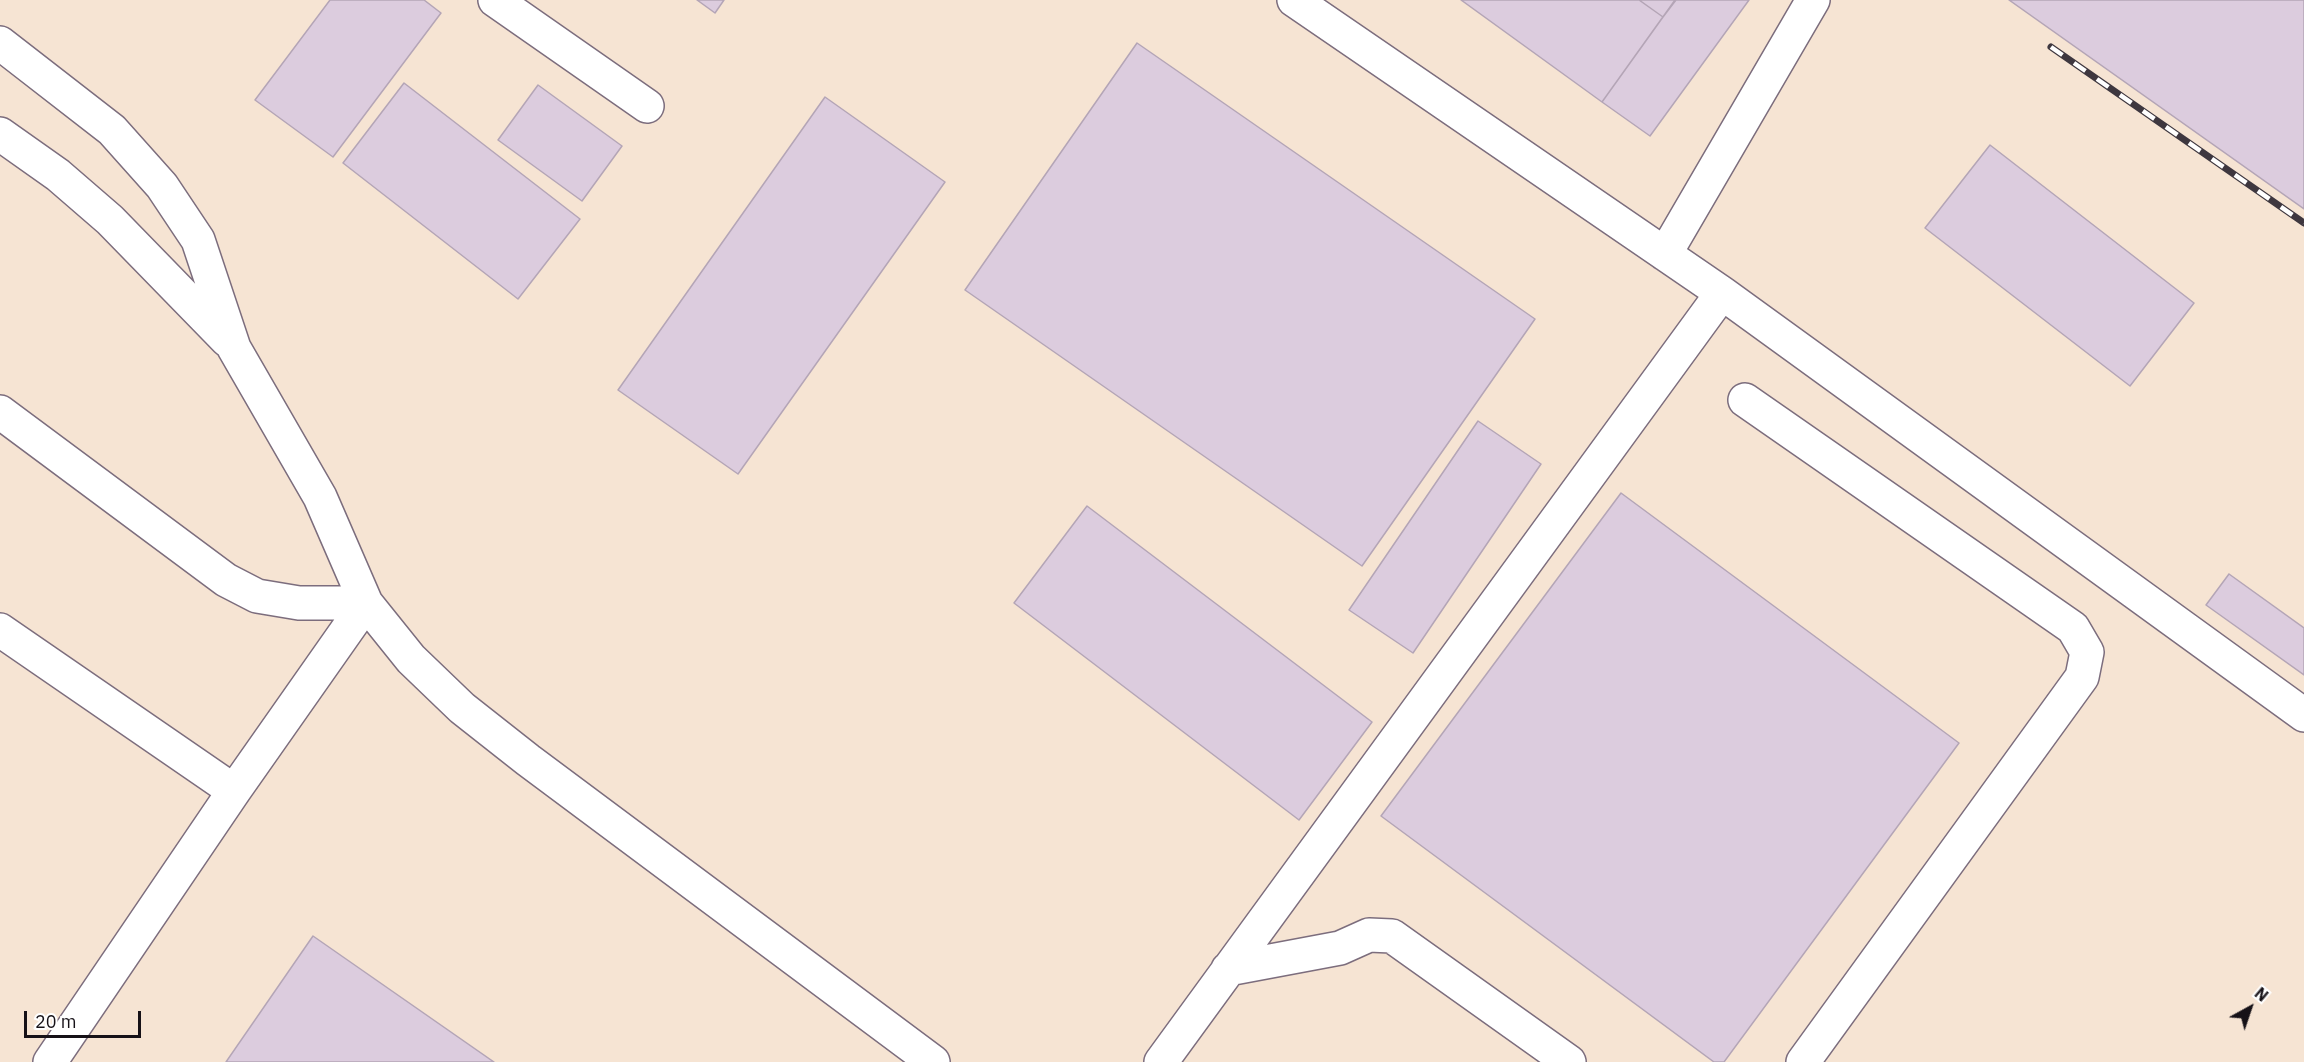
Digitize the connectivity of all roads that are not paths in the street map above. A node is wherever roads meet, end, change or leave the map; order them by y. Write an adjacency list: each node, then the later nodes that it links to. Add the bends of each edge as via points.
1 (495, 0): 5 (street)
2 (1294, 0): 7 (street)
3 (1813, 0): 7 (street)
4 (0, 43): 9 (street, via 112,130 162,186 198,240)
5 (647, 106)
6 (0, 134): 9 (street, via 58,175 110,220)
7 (1665, 254): 8 (street)
8 (1722, 293): 14 (street); 16 (street)
9 (234, 348): 12 (street, via 320,496)
10 (1746, 400): 21 (street, via 2073,628 2086,652 2082,677)
11 (0, 412): 12 (street, via 226,580 257,596 299,603)
12 (366, 603): 15 (street); 18 (street, via 411,659 462,708)
13 (0, 630): 15 (street)
14 (2304, 715)
15 (234, 791): 17 (street)
16 (1228, 969): 19 (street); 20 (street, via 1340,948 1370,935 1392,936)
17 (50, 1062)
18 (933, 1062)
19 (1161, 1062)
20 (1569, 1062)
21 (1803, 1062)

